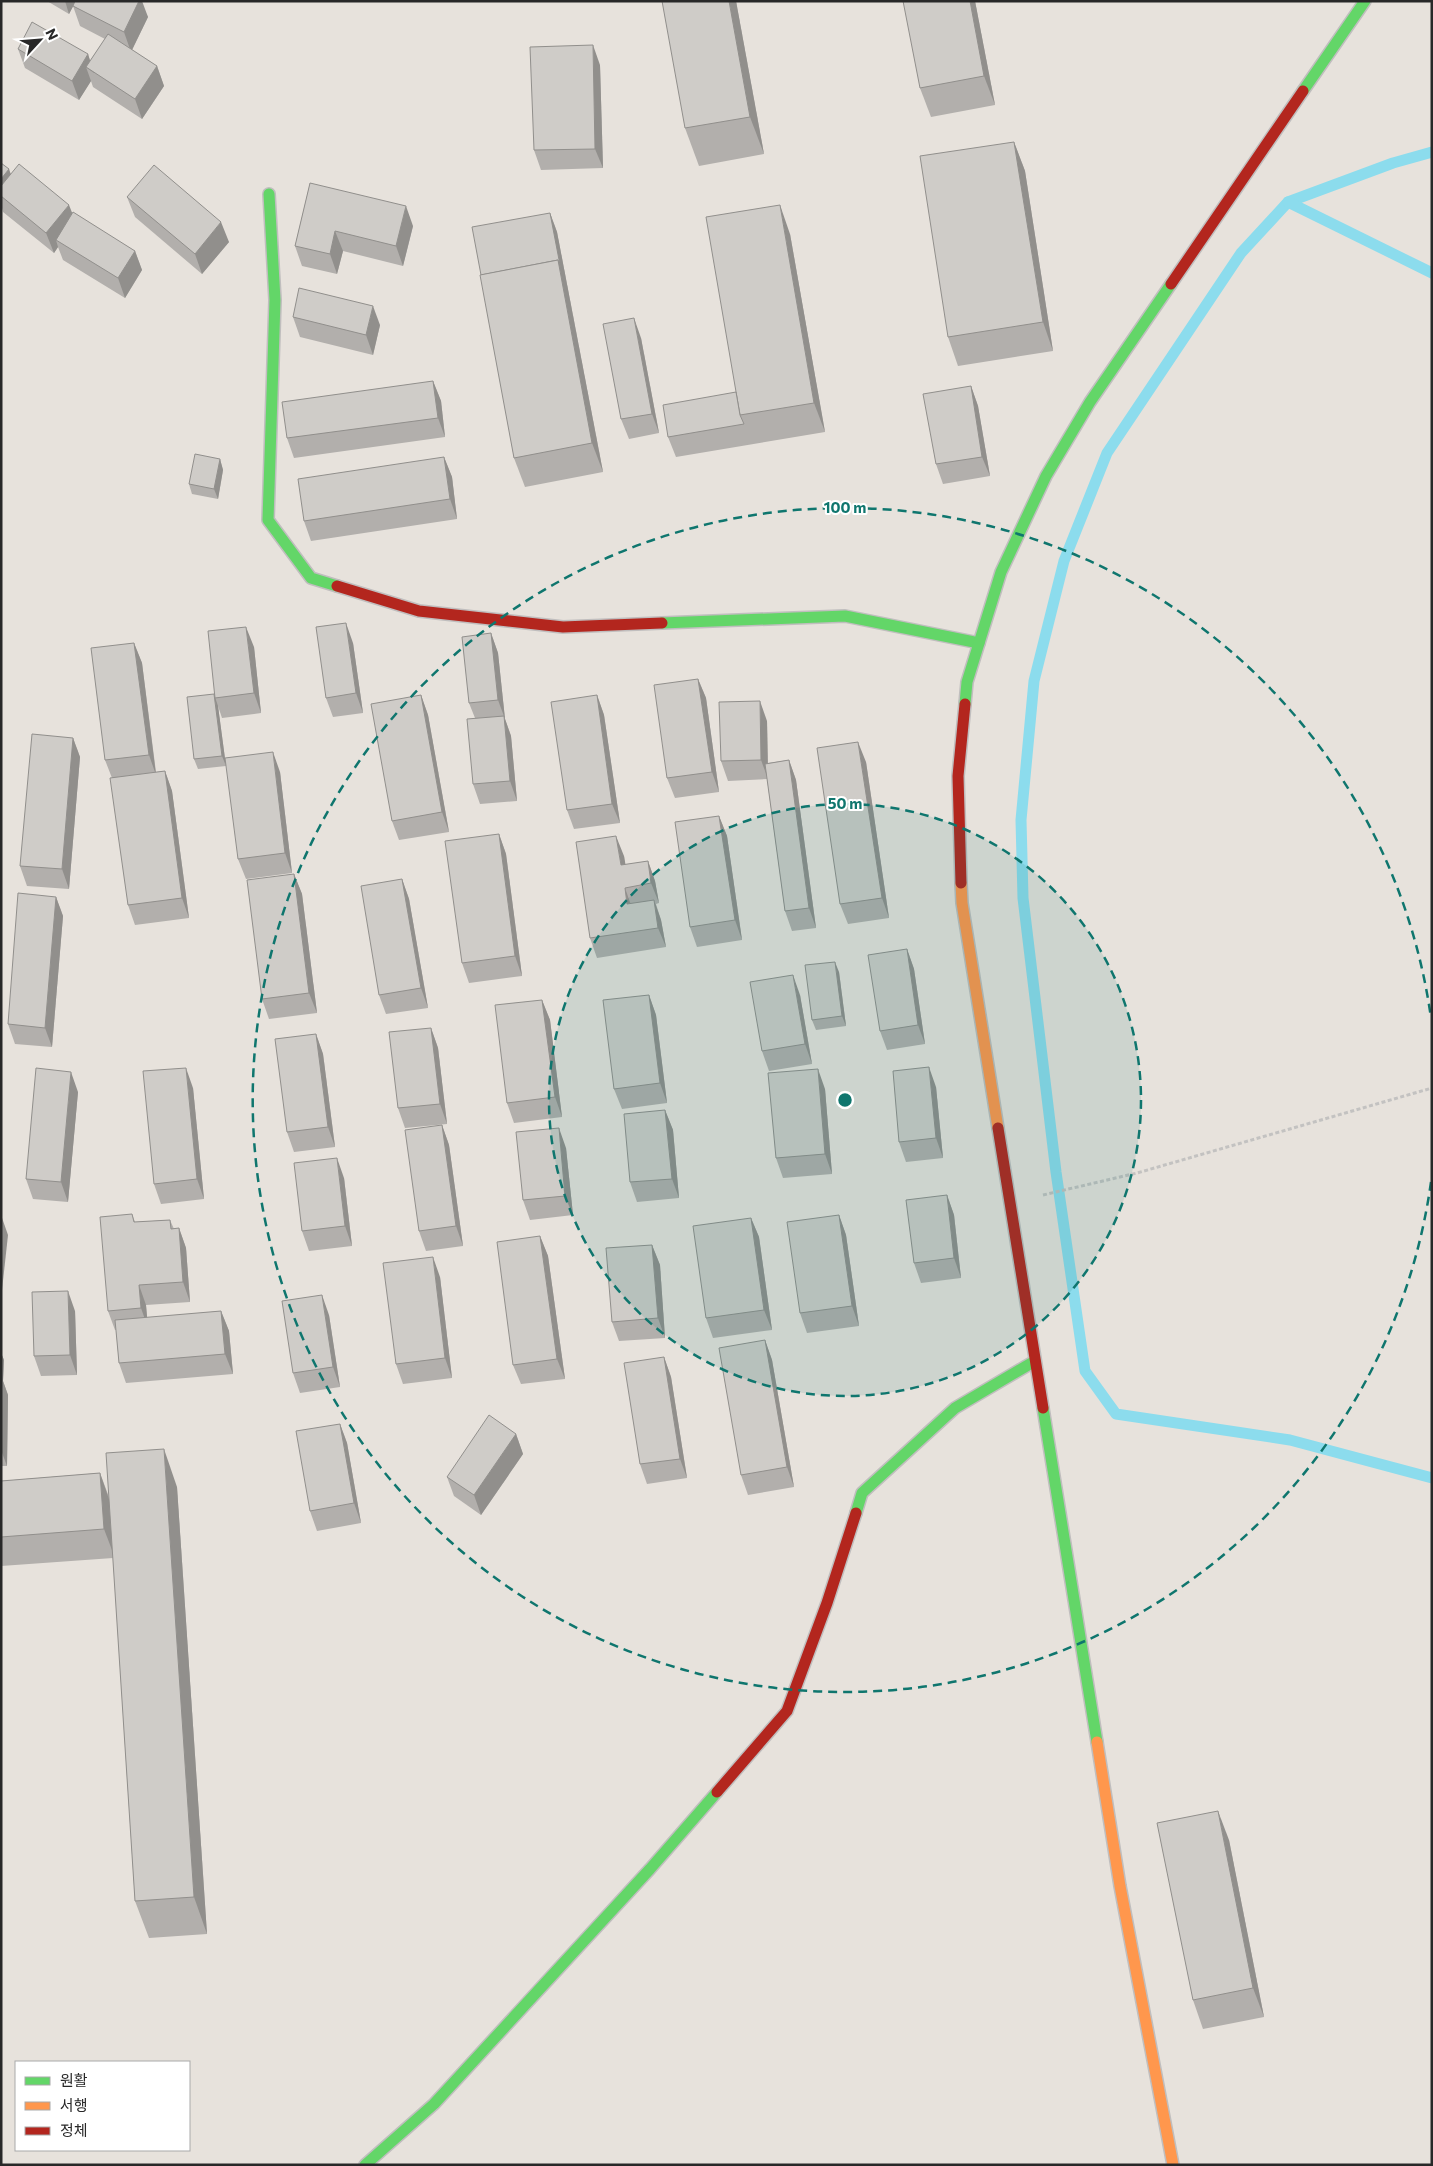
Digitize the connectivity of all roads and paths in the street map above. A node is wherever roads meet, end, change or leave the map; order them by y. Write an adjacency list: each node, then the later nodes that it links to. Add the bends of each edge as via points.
1 (1365, 1): 3 (main road, via 1065,443 1001,572)
2 (269, 194): 3 (main road, via 275,300 268,520 311,578 419,611 563,627 845,616)
3 (979, 643): 5 (main road, via 967,682 958,776 962,903)
4 (1432, 1088): 5 (path, via 1137,1172)
5 (1009, 1204): 6 (main road)
6 (1034, 1361): 7 (main road, via 955,1408 862,1493 827,1603 787,1711 650,1869 434,2104); 8 (main road, via 1120,1886)
7 (365, 2165)
8 (1173, 2165)

